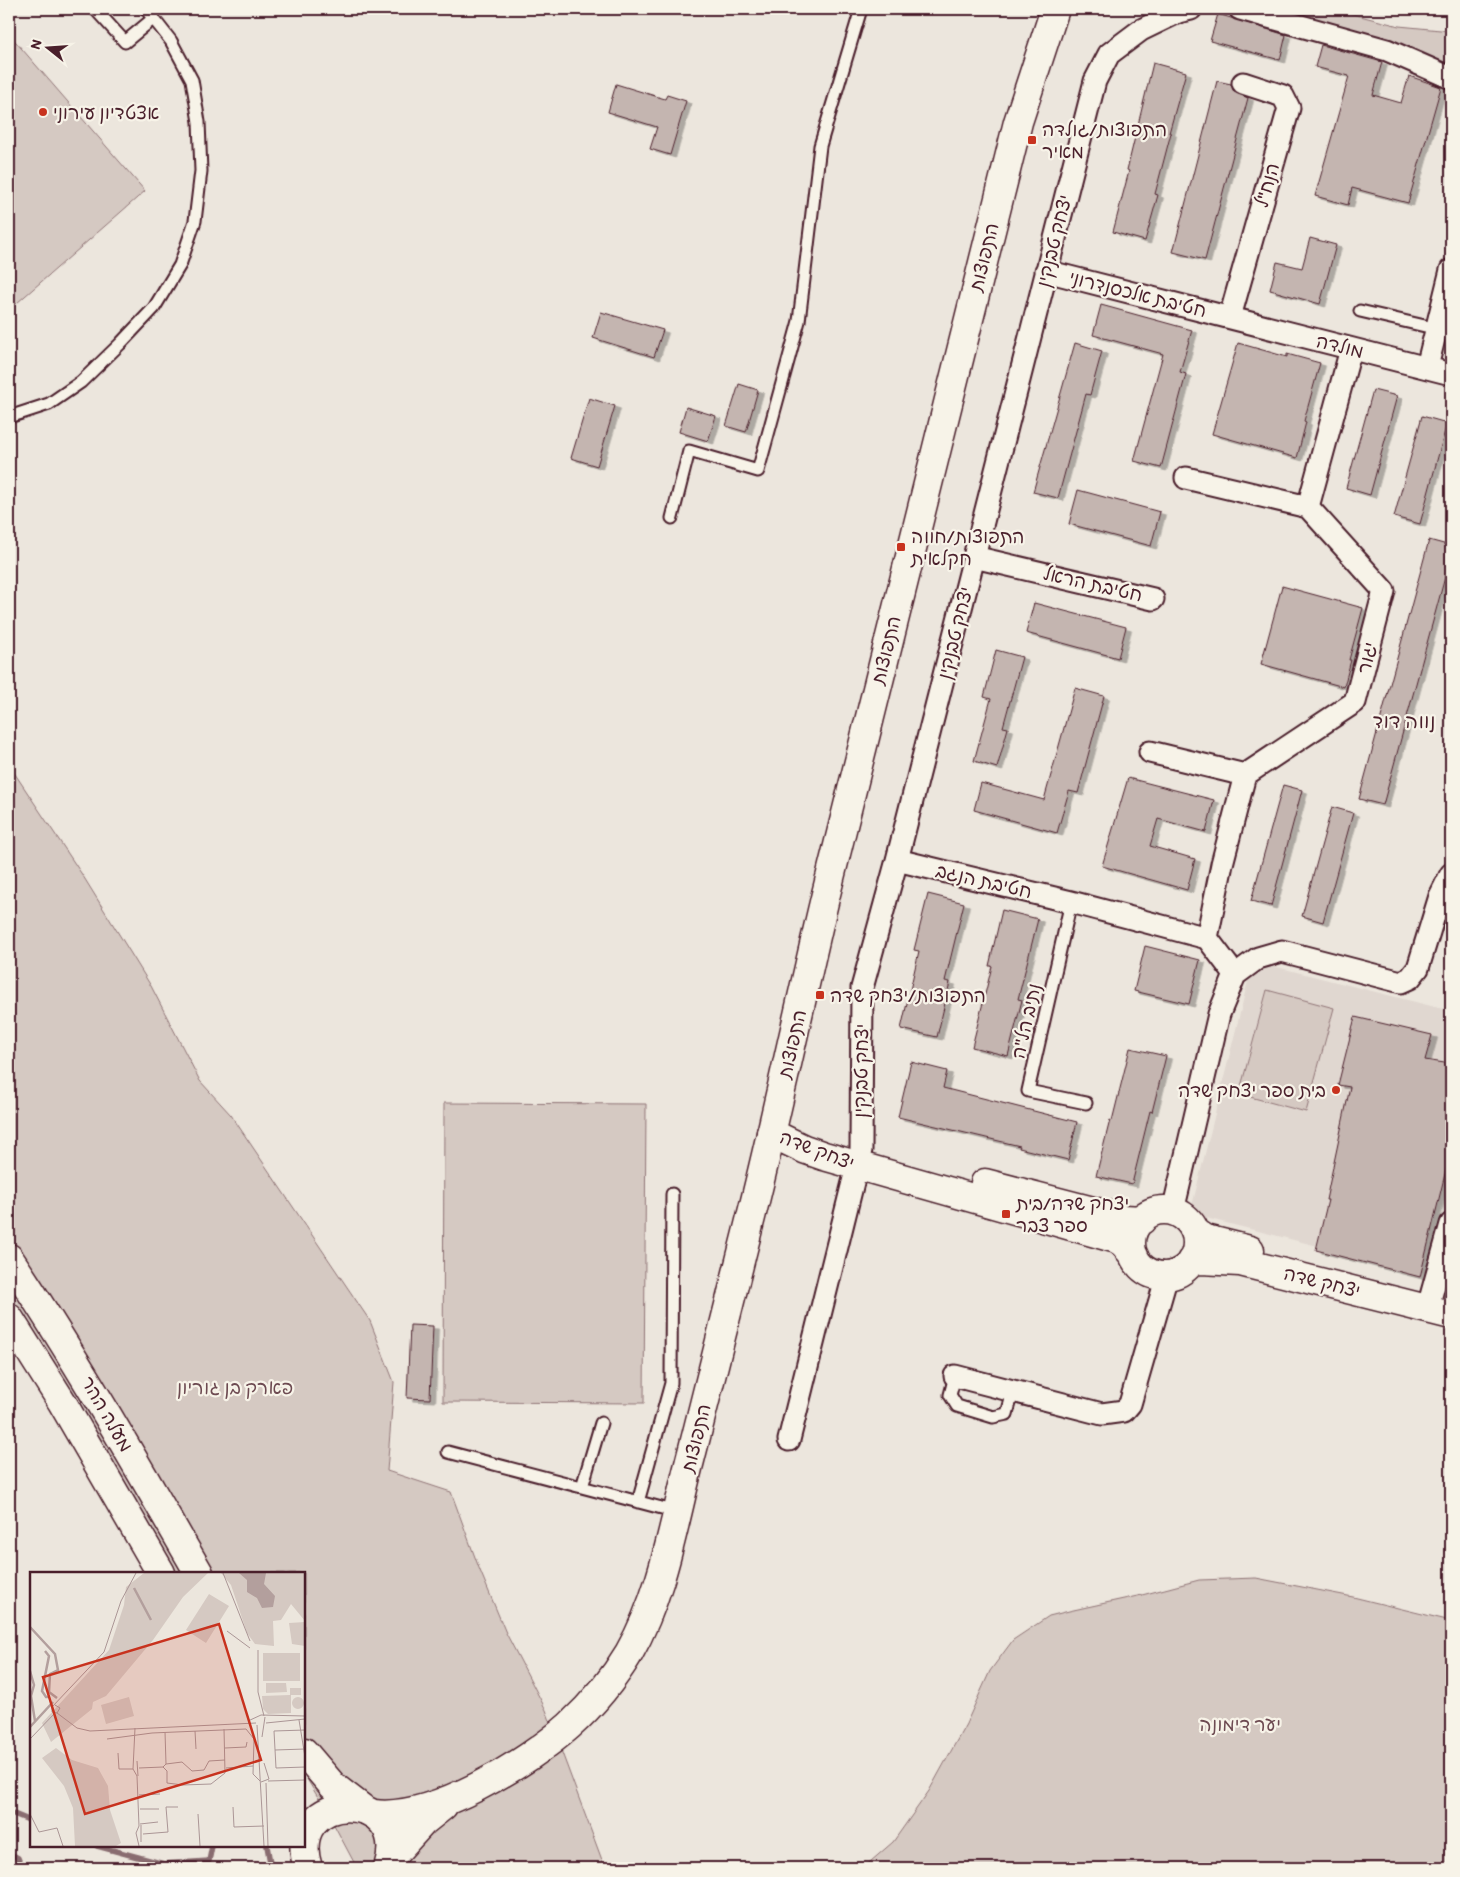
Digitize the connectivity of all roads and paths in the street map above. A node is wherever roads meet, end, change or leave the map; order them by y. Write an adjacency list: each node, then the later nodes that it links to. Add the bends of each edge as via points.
1 (95, 9): 8 (lane, via 125,42)
2 (146, 9): 8 (lane)
3 (861, 9): 23 (lane, via 820,146 799,321 758,471 689,451)
4 (1036, 9): 11 (main road, התפוצות)
5 (1055, 9): 11 (main road, התפוצות)
6 (1192, 9): 13 (street, יצחק טבנקין, via 1178,12 1142,30 1109,54 1095,82)
7 (1240, 9): 9 (street, via 1387,50)
8 (154, 18): 20 (lane, via 192,80 199,122 201,171 195,222 180,265 154,308 82,382 49,404)
9 (1451, 78)
10 (1242, 83): 15 (street, הנח"ל, via 1284,96 1289,108)
11 (1018, 122): 34 (main road, התפוצות, via 824,900)
12 (1451, 270): 16 (street)
13 (1046, 271): 15 (street, חטיבת אלכסנדרוני); 24 (street, יצחק טבנקין)
14 (1360, 311): 16 (lane)
15 (1230, 317): 17 (street, מולדה)
16 (1443, 330): 18 (street)
17 (1351, 349): 18 (street, מולדה); 22 (street)
18 (1427, 367): 19 (street, מולדה)
19 (1451, 374)
20 (9, 417)
21 (1186, 478): 22 (street)
22 (1308, 507): 27 (street, יגור, via 1384,591 1355,702)
23 (672, 518)
24 (974, 557): 25 (street, חטיבת הראל); 28 (street, יצחק טבנקין)
25 (1154, 598)
26 (1150, 752): 27 (street)
27 (1245, 775): 31 (street)
28 (897, 860): 30 (street, חטיבת הנגב); 35 (street, יצחק טבנקין, via 862,988)
29 (1451, 874): 32 (street, via 1440,896 1418,968 1410,978 1401,982 1358,973 1282,951 1258,958)
30 (1071, 902): 31 (street, חטיבת הנגב); 33 (lane, נתיב הל"ה, via 1028,1091)
31 (1207, 938): 32 (street)
32 (1235, 975): 37 (street, via 1219,1014)
33 (1086, 1103)
34 (771, 1133): 35 (main road, יצחק שדה, via 813,1138); 55 (main road, התפוצות)
35 (859, 1158): 38 (main road, יצחק שדה, via 1124,1220); 41 (main road, יצחק שדה, via 1117,1239); 51 (street, יצחק טבנקין)
36 (672, 1194): 54 (lane, via 671,1382)
37 (1173, 1212): 38 (main road, via 1162,1210); 40 (main road, via 1183,1216)
38 (1142, 1220): 41 (main road, via 1132,1236)
39 (1451, 1224): 45 (street)
40 (1194, 1232): 43 (main road, via 1196,1246); 45 (main road, יצחק שדה, via 1206,1239)
41 (1134, 1256): 44 (main road, via 1147,1272)
42 (9, 1258): 57 (main road, מעלה ההר, via 59,1333)
43 (1190, 1261): 44 (main road, via 1178,1273); 46 (main road, יצחק שדה, via 1240,1262)
44 (1167, 1276): 49 (street, via 1130,1404 1124,1411 1102,1414)
45 (1441, 1298)
46 (1451, 1315)
47 (9, 1318): 56 (main road, מעלה ההר, via 62,1402)
48 (955, 1376): 49 (street); 49 (lane, via 950,1395 957,1406 993,1416 1007,1414)
49 (1013, 1392)
50 (601, 1423): 53 (lane)
51 (789, 1440)
52 (448, 1452): 53 (lane)
53 (582, 1487): 54 (lane)
54 (638, 1502): 55 (lane)
55 (678, 1512): 59 (main road, התפוצות, via 660,1583 644,1624 610,1681 573,1722 540,1748 505,1771)
56 (160, 1572)
57 (198, 1572)
58 (305, 1753): 60 (main road, via 333,1786)
59 (456, 1796): 60 (main road, התפוצות, via 396,1815); 62 (main road, התפוצות, via 423,1822)
60 (368, 1811): 61 (main road, התפוצות, via 351,1806 323,1814 306,1838); 62 (main road, via 382,1822 388,1832 392,1844)
61 (305, 1854)
62 (389, 1865)

